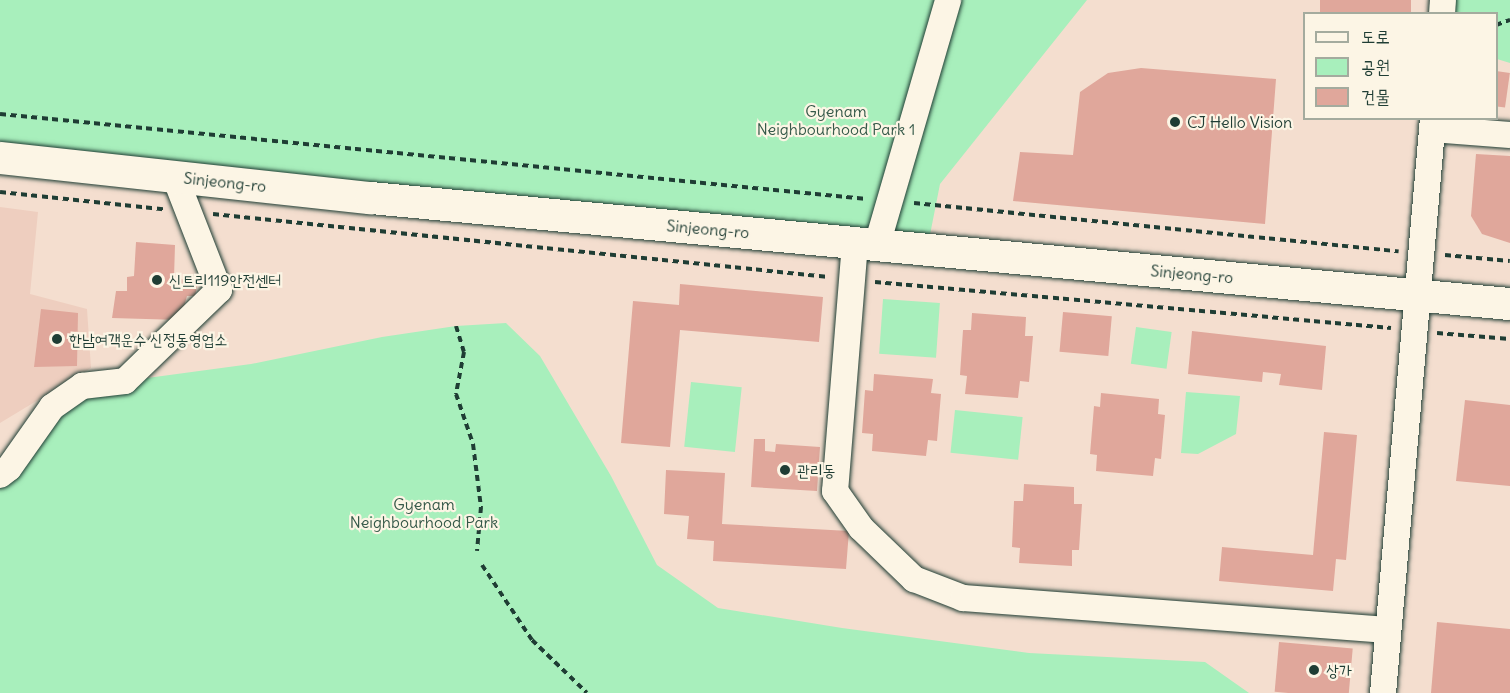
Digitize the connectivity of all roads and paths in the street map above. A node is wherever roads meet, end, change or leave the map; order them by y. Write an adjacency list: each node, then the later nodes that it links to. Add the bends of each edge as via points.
1 (948, 0): 8 (street)
2 (0, 114): 8 (path)
3 (1432, 124): 4 (street); 11 (street)
4 (1510, 135)
5 (0, 158): 6 (main road, Sinjeong-ro)
6 (175, 177): 9 (street); 10 (main road, Sinjeong-ro)
7 (0, 192): 9 (path)
8 (889, 201): 10 (street); 11 (path)
9 (189, 212): 13 (path); 19 (street, via 219,290 125,381 82,386 52,408)
10 (866, 244): 13 (street); 14 (main road, Sinjeong-ro)
11 (1421, 253): 12 (path); 14 (street)
12 (1510, 261)
13 (852, 279): 17 (path); 22 (street, via 835,491 861,528 914,579 963,598)
14 (1417, 295): 15 (main road, Sinjeong-ro); 17 (street)
15 (1510, 304)
16 (456, 326): 20 (path, via 464,352 456,394 473,444 481,507)
17 (1414, 331): 18 (path); 22 (street)
18 (1510, 339)
19 (0, 475)
20 (477, 551)
21 (482, 565): 23 (path, via 532,640)
22 (1388, 630): 24 (street)
23 (587, 693)
24 (1383, 693)

